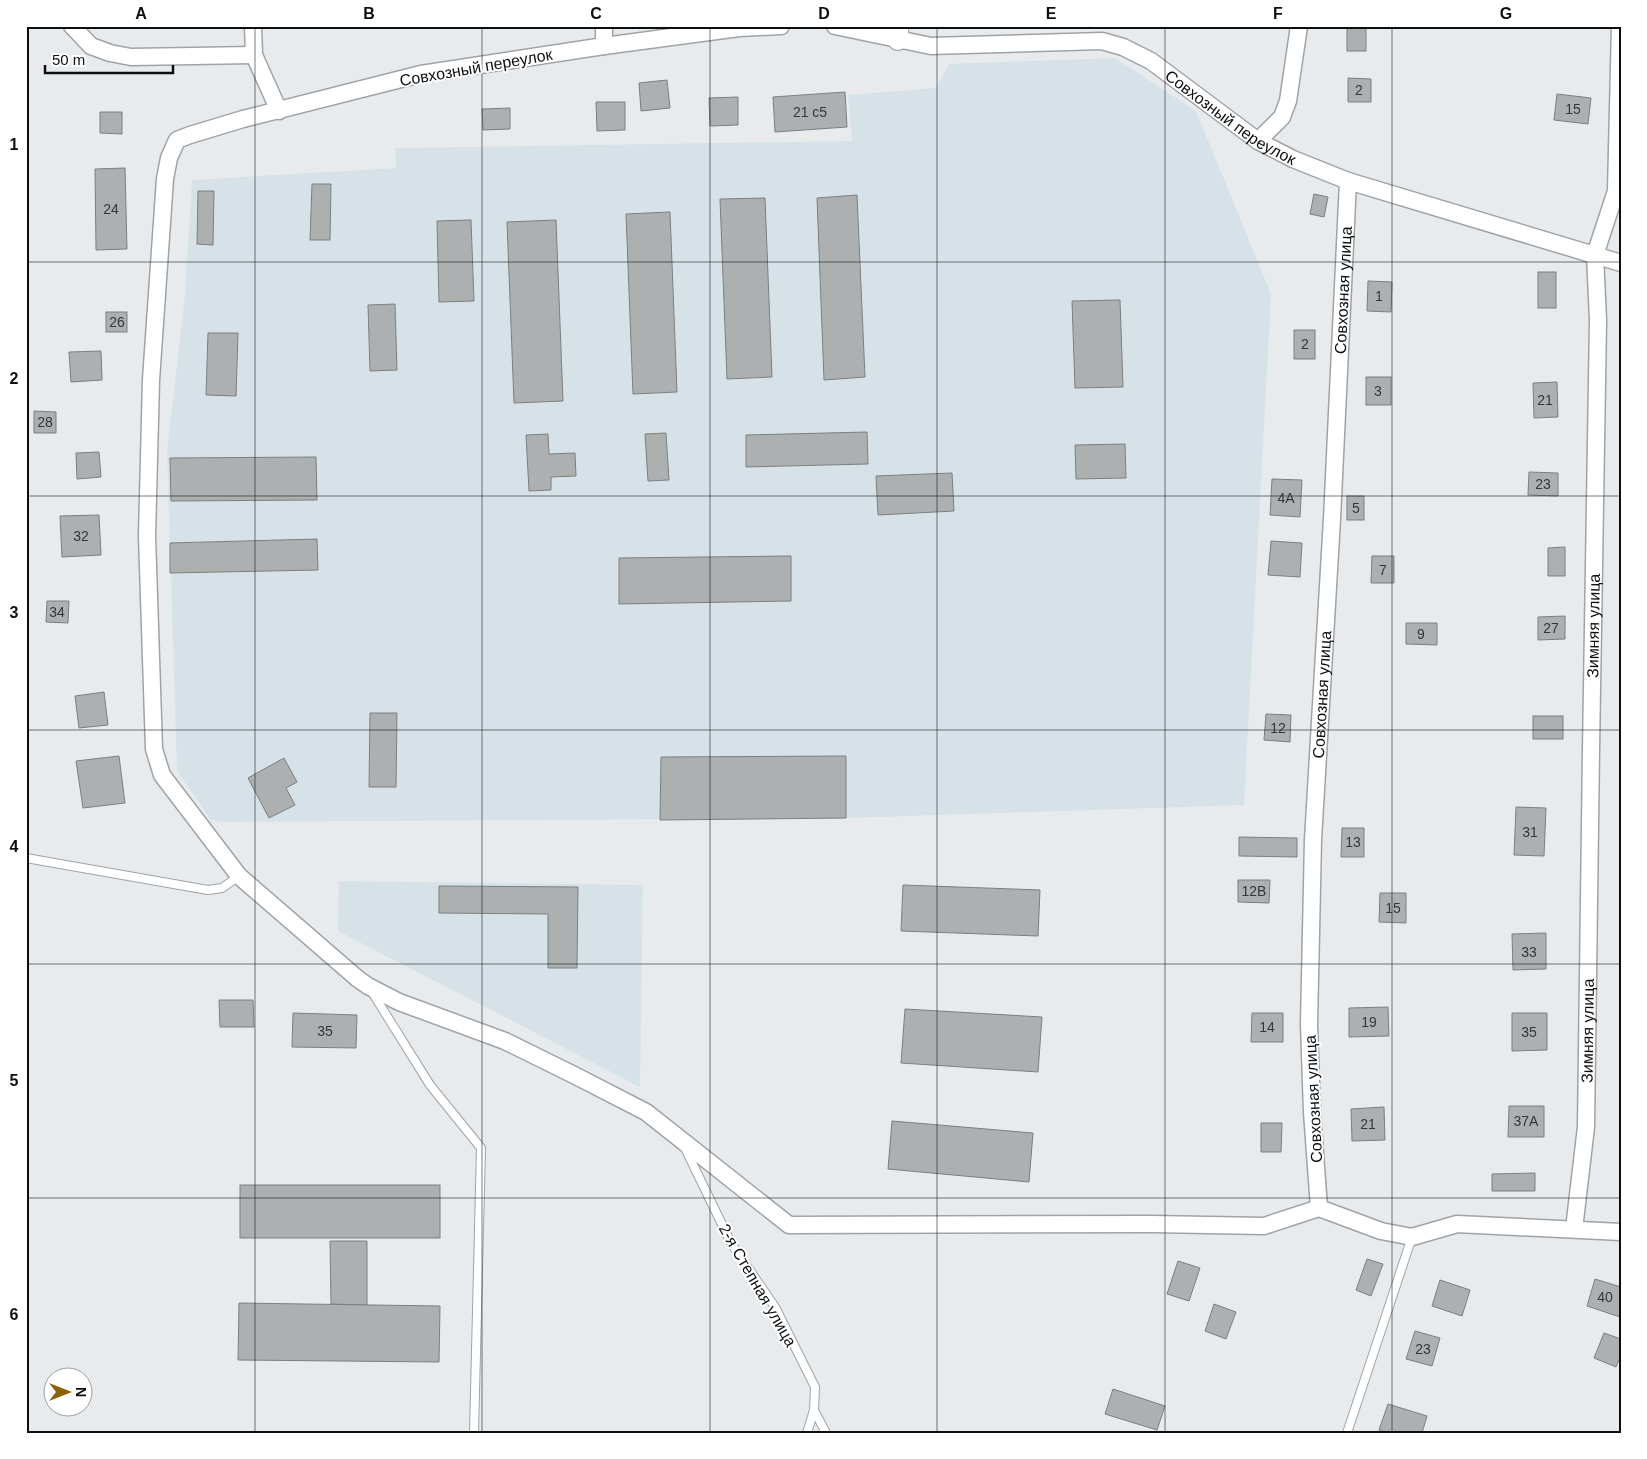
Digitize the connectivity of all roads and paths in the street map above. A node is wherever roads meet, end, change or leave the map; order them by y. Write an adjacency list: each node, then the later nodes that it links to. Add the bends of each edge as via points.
1 (72, 26): 10 (street, via 91,46 110,54 131,57)
2 (253, 26): 10 (street)
3 (604, 26): 9 (street)
4 (781, 26): 9 (street, Совхозный переулок, via 739,28)
5 (835, 26): 8 (street, Совхозный переулок)
6 (1299, 26): 12 (street, via 1288,101 1282,116)
7 (1620, 26): 14 (street, Зимняя улица, via 1616,191)
8 (898, 33): 12 (street, Совхозный переулок, via 931,46 1102,42 1123,47 1151,61)
9 (604, 46): 11 (street, Совхозный переулок, via 422,74)
10 (254, 55): 11 (street)
11 (279, 111): 17 (street, Совхозный переулок, via 176,140 165,179 151,380 147,536 154,749 162,775)
12 (1258, 140): 13 (street, Совхозный переулок)
13 (1348, 182): 14 (street, Совхозный переулок); 20 (street, Совхозная улица, via 1313,840 1309,1024)
14 (1595, 255): 15 (street, Совхозный переулок); 21 (street, Зимняя улица, via 1598,320 1586,1127)
15 (1621, 263)
16 (26, 858): 17 (lane, via 208,890 222,888)
17 (239, 876): 18 (street)
18 (368, 986): 19 (street, via 399,1002 504,1041 576,1076 646,1112); 25 (lane, via 430,1084 481,1148)
19 (681, 1142): 20 (street, via 788,1225 1264,1226); 24 (lane, 2-я Степная улица, via 731,1243 775,1307 815,1387)
20 (1319, 1208): 23 (street, via 1381,1232)
21 (1574, 1230): 22 (street); 23 (street, via 1457,1224)
22 (1621, 1232)
23 (1412, 1237): 28 (lane)
24 (814, 1410): 26 (lane, 2-я Степная улица); 27 (lane)
25 (474, 1433)
26 (807, 1433)
27 (826, 1433)
28 (1347, 1433)

